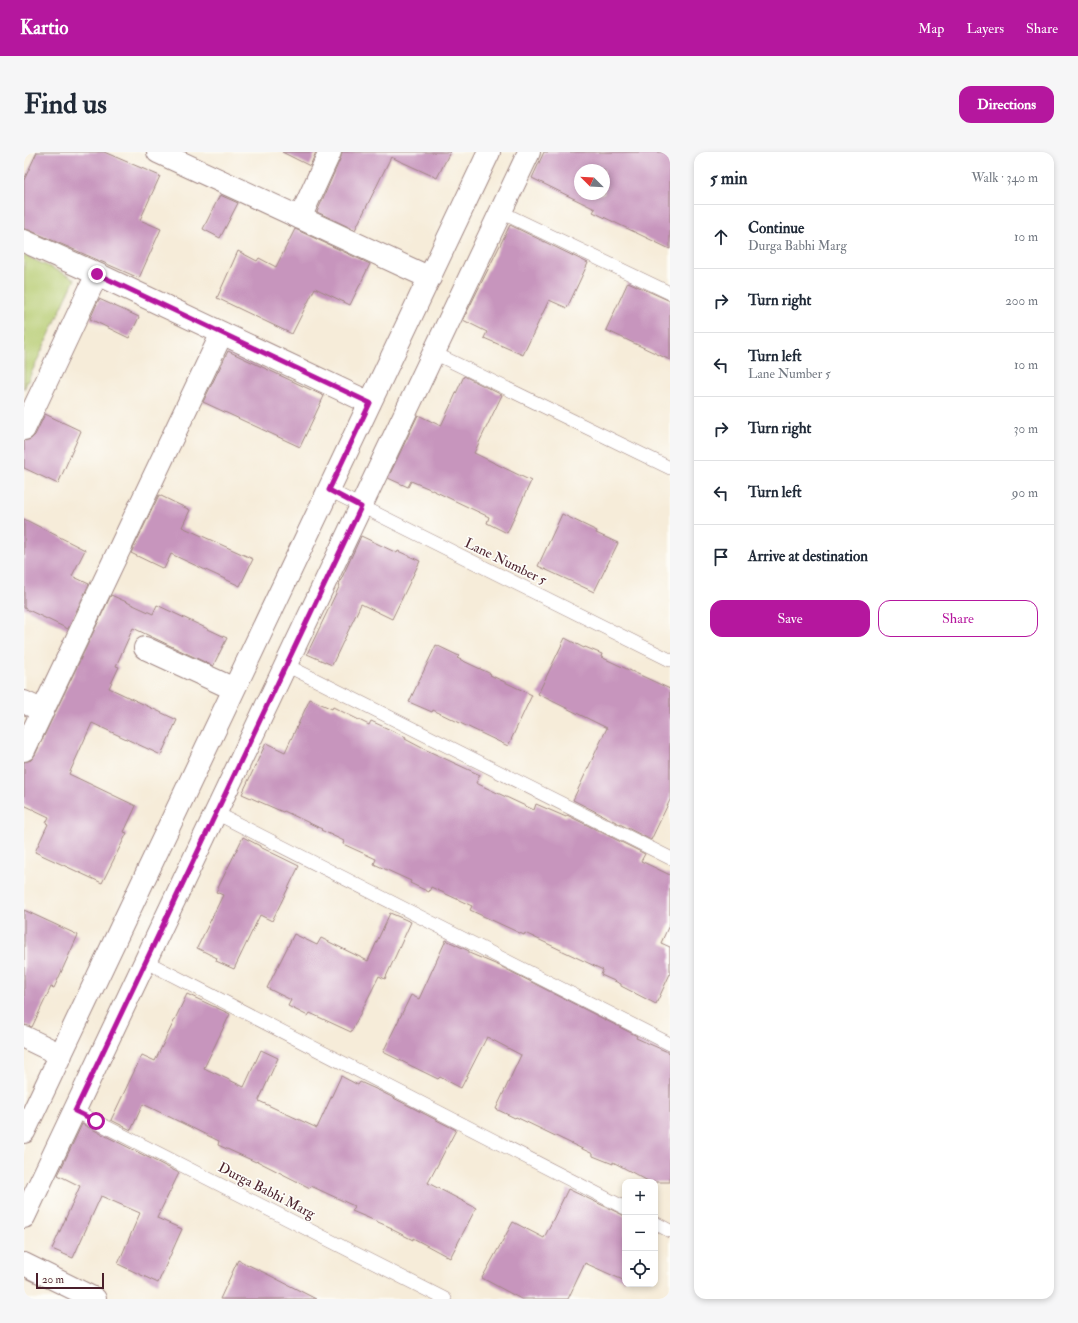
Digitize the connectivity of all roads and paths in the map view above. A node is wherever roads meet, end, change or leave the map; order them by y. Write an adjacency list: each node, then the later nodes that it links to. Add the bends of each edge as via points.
1 (158, 152): 5 (street)
2 (330, 152): 7 (street)
3 (490, 152): 10 (street)
4 (529, 152): 6 (street)
5 (181, 157): 7 (street)
6 (501, 212): 11 (lane); 13 (street)
7 (300, 218): 10 (street)
8 (24, 241): 9 (street)
9 (97, 274): 12 (street); 15 (street)
10 (430, 278): 14 (street)
11 (670, 293)
12 (222, 333): 14 (street); 23 (street)
13 (434, 353): 16 (lane); 18 (street)
14 (370, 403): 17 (street)
15 (24, 429)
16 (670, 468)
17 (329, 490): 18 (lane, Lane Number 5); 22 (street)
18 (361, 507): 20 (lane, Lane Number 5); 21 (street)
19 (145, 648): 22 (street)
20 (670, 660)
21 (286, 665): 25 (street); 26 (lane)
22 (234, 689): 30 (street)
23 (33, 706): 24 (street)
24 (24, 750)
25 (216, 813): 27 (street); 29 (lane)
26 (670, 858)
27 (145, 961): 31 (street); 33 (lane)
28 (24, 1037): 30 (street)
29 (670, 1044)
30 (61, 1055): 32 (street)
31 (75, 1111): 34 (street); 39 (lane, Durga Babhi Marg)
32 (24, 1132)
33 (622, 1206)
34 (24, 1217)
35 (658, 1225): 36 (lane)
36 (670, 1231)
37 (24, 1264): 38 (street)
38 (95, 1299)
39 (445, 1299)

